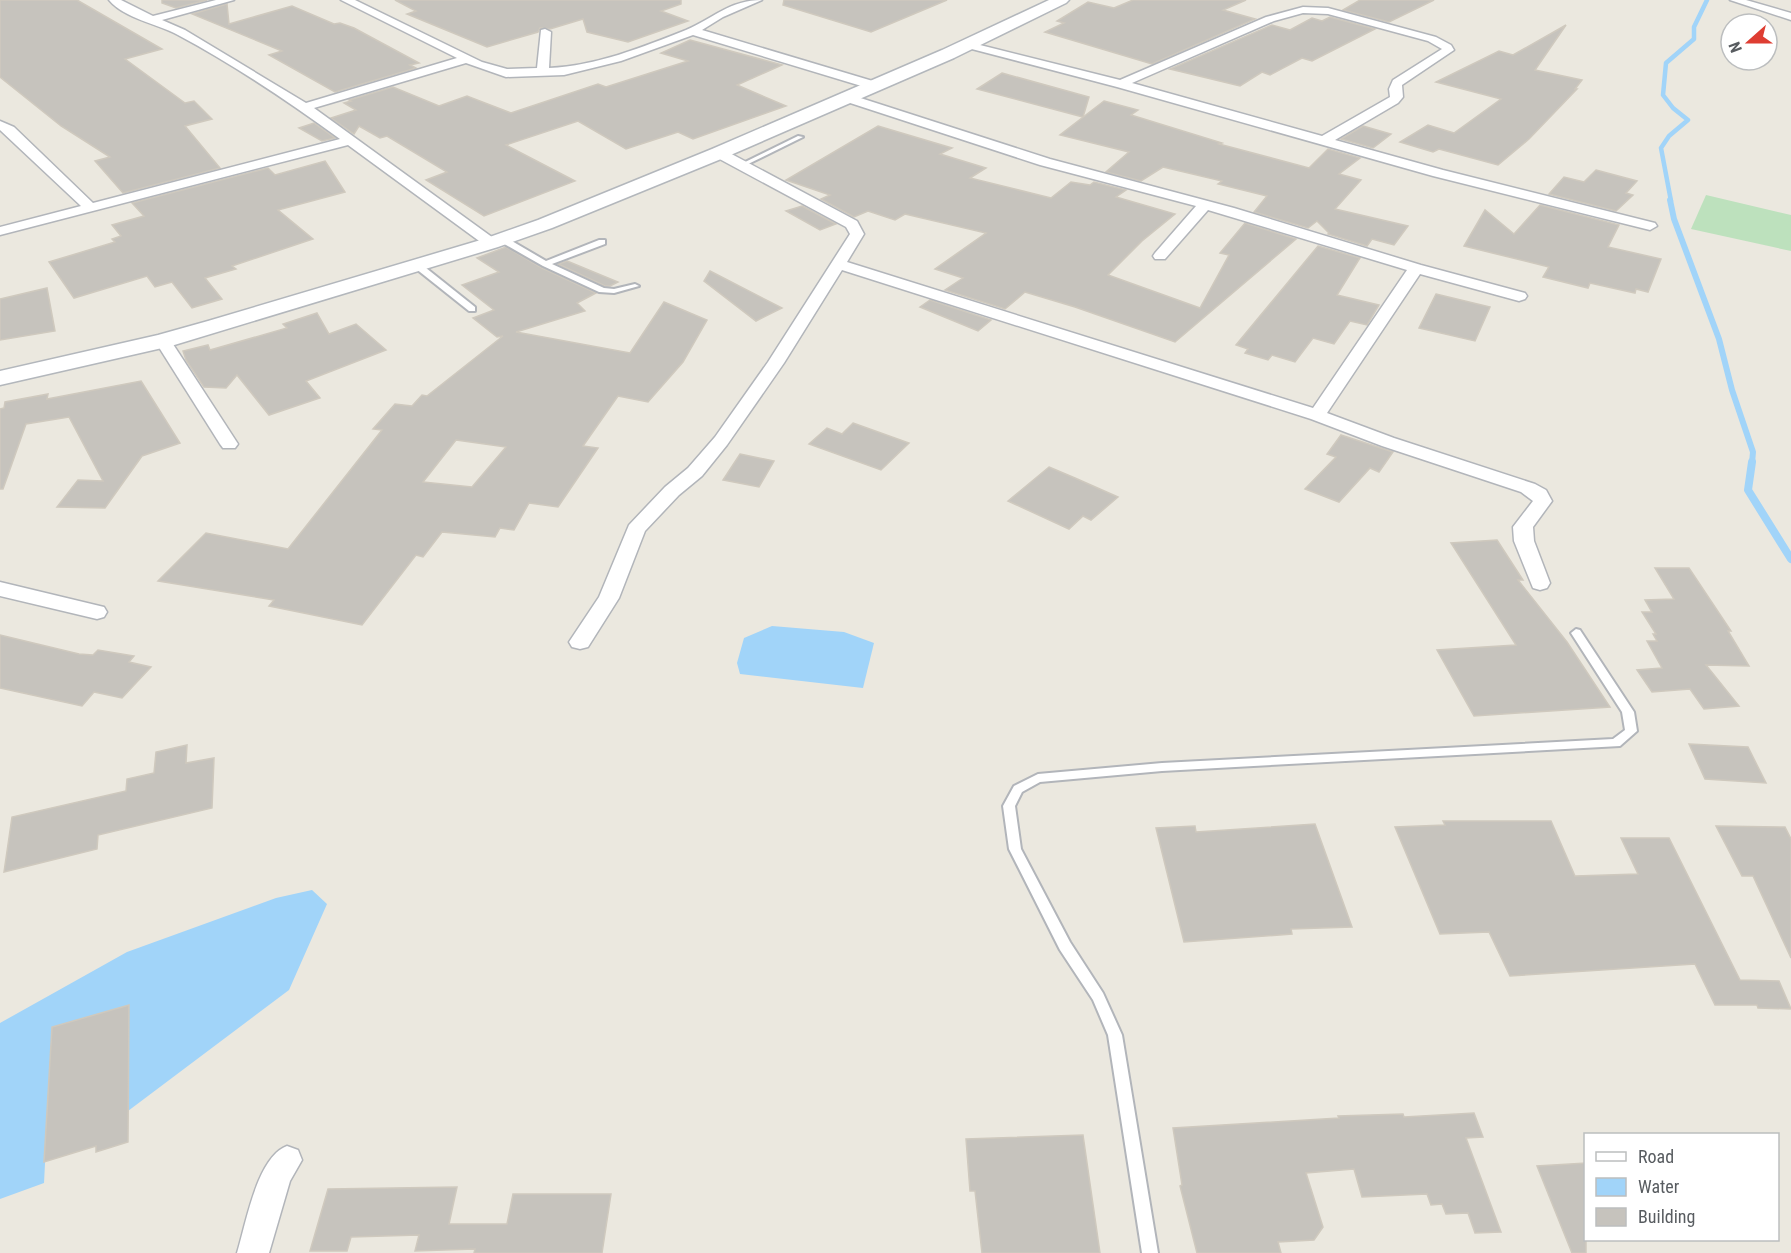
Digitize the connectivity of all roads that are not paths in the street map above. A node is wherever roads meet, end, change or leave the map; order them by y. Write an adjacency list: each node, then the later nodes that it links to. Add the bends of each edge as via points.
1 (114, 0): 8 (street, via 123,8)
2 (229, 0): 8 (street)
3 (346, 0): 12 (street)
4 (757, 0): 9 (street, via 719,15)
5 (1061, 0): 11 (street)
6 (1735, 0): 7 (street)
7 (1791, 17)
8 (153, 19): 17 (street)
9 (693, 31): 13 (street, via 618,60); 15 (street)
10 (545, 32): 13 (street)
11 (968, 45): 14 (street); 15 (street)
12 (467, 59): 13 (street, via 506,73); 17 (street)
13 (543, 72)
14 (1121, 84): 21 (street); 21 (street, via 1270,19 1303,10 1328,11 1432,39 1447,47 1448,50 1397,83 1394,100)
15 (872, 85): 16 (street)
16 (845, 97): 22 (street); 24 (street, via 998,148)
17 (304, 107): 20 (street)
18 (3, 128): 25 (street)
19 (800, 137): 23 (lane)
20 (351, 140): 25 (street); 28 (street)
21 (1325, 140): 26 (street)
22 (718, 153): 23 (street); 28 (street)
23 (740, 166): 32 (street, via 855,227 857,234)
24 (1204, 206): 30 (street); 34 (street)
25 (90, 207): 27 (street)
26 (1650, 226)
27 (0, 231)
28 (497, 241): 31 (lane); 33 (street)
29 (602, 242): 31 (lane)
30 (1160, 256)
31 (546, 264): 35 (lane, via 602,290)
32 (838, 264): 40 (street); 46 (street, via 721,441 636,529 609,598)
33 (418, 266): 37 (lane); 38 (street)
34 (1416, 268): 36 (street); 40 (street)
35 (635, 286)
36 (1519, 296)
37 (472, 309)
38 (163, 340): 39 (street); 41 (street)
39 (0, 378)
40 (1317, 415): 42 (street, via 1539,494 1543,501 1523,527 1524,541)
41 (229, 444)
42 (1540, 583)
43 (0, 589): 44 (street)
44 (97, 612)
45 (1576, 633): 49 (lane, via 1629,712 1632,731 1616,743 1162,767 1038,778 1018,789 1009,806 1015,849 1065,946 1098,997 1115,1035)
46 (580, 642)
47 (286, 1160): 48 (street, via 277,1174)
48 (253, 1253)
49 (1150, 1253)

